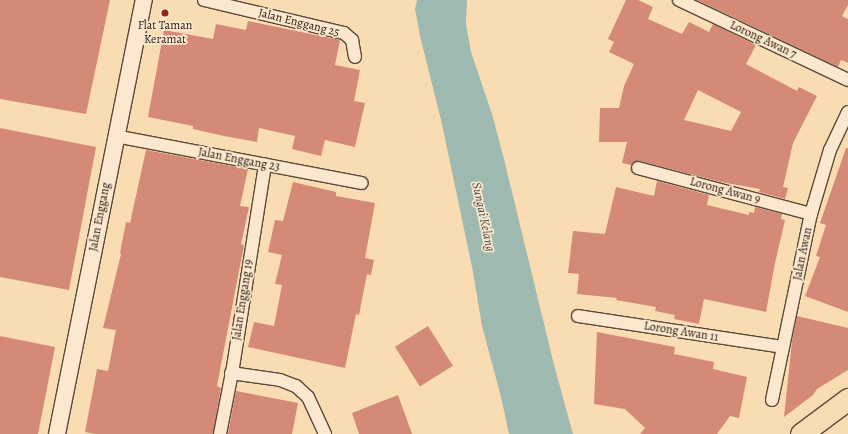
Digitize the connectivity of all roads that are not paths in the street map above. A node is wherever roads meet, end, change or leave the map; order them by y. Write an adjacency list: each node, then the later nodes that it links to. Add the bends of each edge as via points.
1 (144, 0): 7 (main road, Jalan Enggang)
2 (204, 0): 4 (street, Jalan Enggang 25, via 344,33 352,40)
3 (679, 0): 5 (street, Lorong Awan 7)
4 (354, 57)
5 (848, 80)
6 (848, 112): 11 (street, Jalan Awan, via 830,150)
7 (115, 136): 8 (street, Jalan Enggang 23); 17 (main road, Jalan Enggang)
8 (265, 165): 10 (street, Jalan Enggang 23); 14 (street, Jalan Enggang 19)
9 (638, 168): 11 (street, Lorong Awan 9)
10 (362, 184)
11 (811, 214): 13 (street, Jalan Awan)
12 (578, 316): 13 (street, Lorong Awan 11)
13 (783, 347): 16 (street, Jalan Awan)
14 (231, 373): 18 (street, Jalan Enggang 19); 19 (street, via 280,380 296,386 308,397)
15 (848, 399): 20 (highway)
16 (772, 400)
17 (57, 434)
18 (220, 434)
19 (325, 434)
20 (801, 434)

